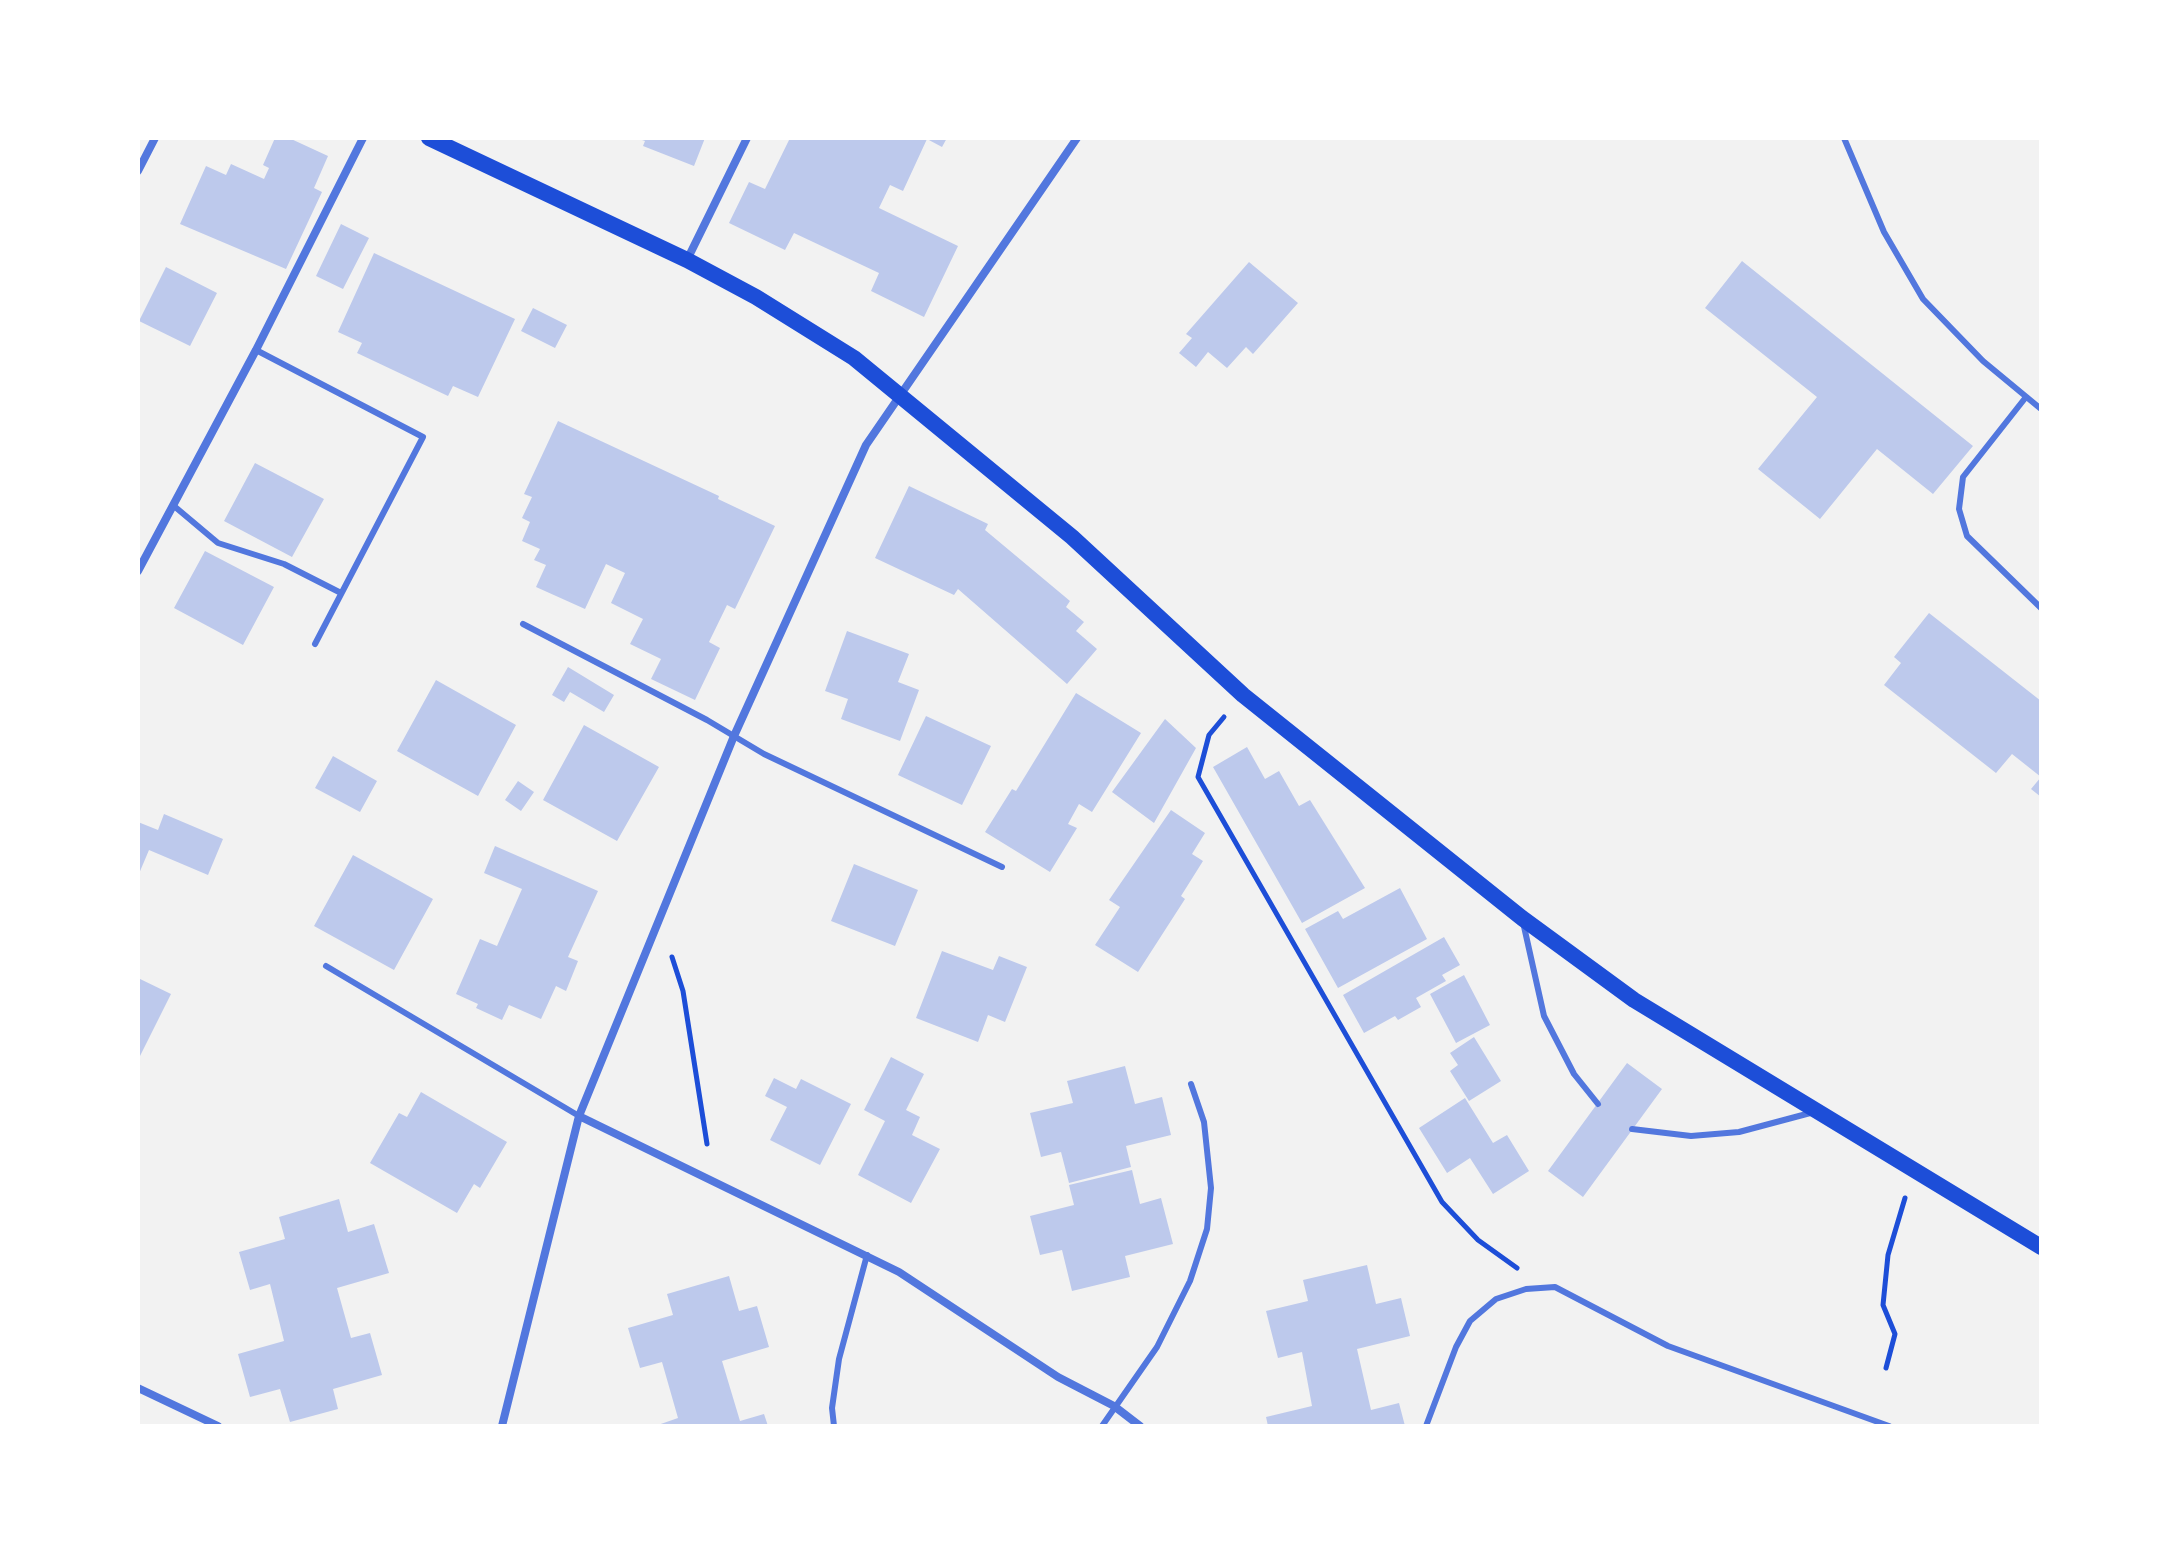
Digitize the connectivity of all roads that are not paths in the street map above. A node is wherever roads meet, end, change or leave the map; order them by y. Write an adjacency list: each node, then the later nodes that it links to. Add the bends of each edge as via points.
1 (155, 138): 7 (street)
2 (363, 138): 9 (street)
3 (747, 138): 8 (street)
4 (1077, 138): 10 (street)
5 (1844, 138): 11 (lane, via 1884,232 1923,299)
6 (438, 140): 8 (main road)
7 (138, 171)
8 (687, 260): 10 (main road, via 827,341)
9 (256, 350): 13 (street); 15 (lane, via 423,437)
10 (903, 395): 19 (street, via 866,445); 21 (main road, via 1072,537 1243,695)
11 (2026, 397): 12 (lane); 16 (lane, via 1963,477 1959,509 1967,536)
12 (2041, 409)
13 (174, 506): 14 (street); 15 (lane, via 218,543 284,564)
14 (138, 571)
15 (341, 593): 18 (lane)
16 (2041, 608)
17 (523, 624): 19 (lane)
18 (315, 644)
19 (734, 736): 20 (lane); 26 (street)
20 (1002, 867)
21 (1522, 918): 24 (lane, via 1544,1016 1574,1074); 25 (main road, via 1634,1000)
22 (326, 966): 26 (lane)
23 (1191, 1084): 31 (lane, via 1204,1122 1211,1188 1207,1229 1190,1281 1157,1347)
24 (1598, 1104)
25 (1815, 1112): 27 (lane, via 1739,1132 1691,1136); 28 (main road)
26 (579, 1116): 29 (street); 33 (street)
27 (1632, 1129)
28 (2041, 1247)
29 (867, 1255): 31 (street, via 934,1292 1058,1377); 34 (lane, via 839,1359)
30 (138, 1388): 32 (street)
31 (1114, 1406): 35 (lane); 36 (street)
32 (218, 1426)
33 (502, 1426)
34 (834, 1426)
35 (1102, 1426)
36 (1140, 1426)
37 (1426, 1426): 38 (lane, via 1470,1321 1496,1299 1555,1287 1668,1346)
38 (1889, 1426)

